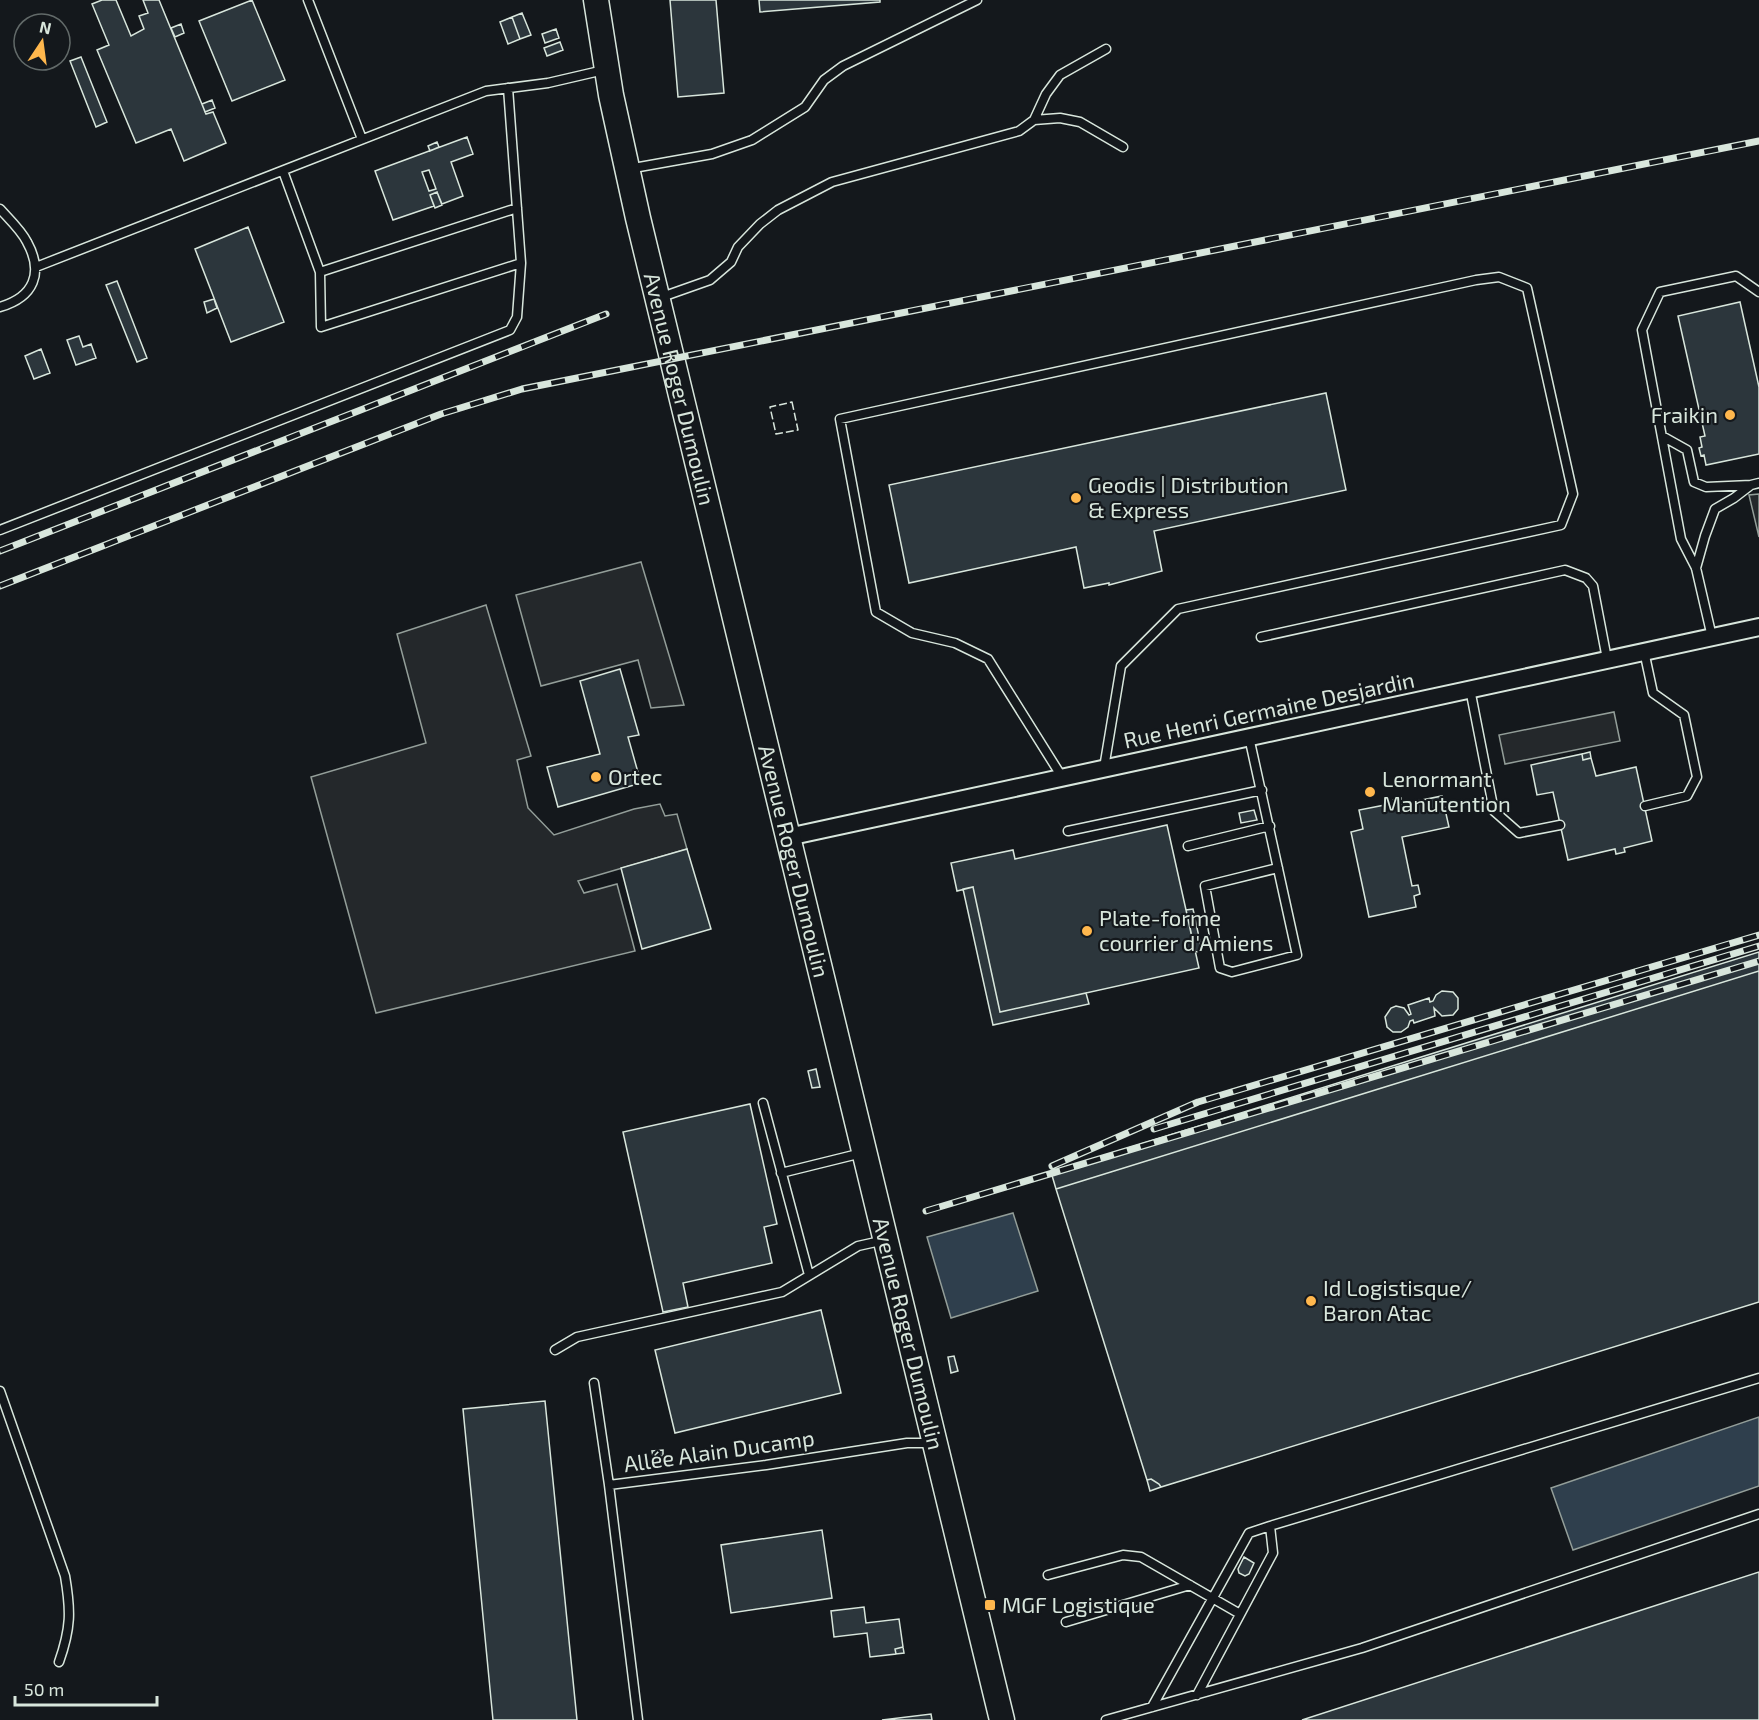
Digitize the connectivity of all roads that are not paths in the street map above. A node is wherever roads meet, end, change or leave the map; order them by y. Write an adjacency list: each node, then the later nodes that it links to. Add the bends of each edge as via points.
1 (308, 0): 8 (lane)
2 (596, 0): 5 (main road, Avenue Roger Dumoulin)
3 (977, 0): 10 (lane, via 843,66 824,80 805,107 752,140 712,153)
4 (1106, 49): 7 (lane, via 1060,75)
5 (607, 69): 6 (lane); 10 (main road, Avenue Roger Dumoulin)
6 (508, 88): 8 (lane, via 486,91); 12 (lane)
7 (1034, 120): 9 (lane, via 1060,118 1080,122); 18 (lane, via 1019,131 832,182 778,210 760,224 738,247 731,262 710,280)
8 (362, 139): 11 (lane)
9 (1123, 147)
10 (627, 169): 18 (main road, Avenue Roger Dumoulin)
11 (282, 171): 15 (lane); 16 (lane)
12 (517, 208): 14 (lane); 16 (lane)
13 (0, 209): 15 (lane, via 27,241)
14 (521, 263): 16 (lane, via 321,327); 22 (lane, via 517,317 510,330)
15 (36, 267): 19 (lane, via 31,288)
16 (320, 272)
17 (1759, 292): 20 (lane, via 1737,276 1660,292 1642,330)
18 (659, 298): 38 (main road, Avenue Roger Dumoulin)
19 (0, 307)
20 (1662, 436): 21 (lane, via 1687,450 1694,482 1706,488); 23 (lane, via 1681,539)
21 (1755, 484): 23 (lane, via 1715,509)
22 (0, 530)
23 (1696, 568): 26 (lane)
24 (1759, 627): 26 (street, Rue Henri Germaine Desjardin)
25 (1262, 637): 28 (lane, via 1565,570 1586,578 1593,586)
26 (1712, 637): 27 (street, Rue Henri Germaine Desjardin)
27 (1644, 651): 28 (street, Rue Henri Germaine Desjardin); 34 (lane, via 1653,693 1684,715 1697,777 1687,795)
28 (1607, 659): 29 (street, Rue Henri Germaine Desjardin)
29 (1470, 689): 30 (street, Rue Henri Germaine Desjardin); 35 (lane, via 1494,811 1520,833)
30 (1249, 737): 31 (street, Rue Henri Germaine Desjardin); 33 (lane)
31 (1104, 768): 32 (street, Rue Henri Germaine Desjardin); 32 (lane, via 1121,666 1178,609 1561,525 1573,494 1527,288 1499,277 1476,280 840,419 876,612 912,633 955,644 988,659)
32 (1062, 777): 38 (street, Rue Henri Germaine Desjardin)
33 (1262, 790): 36 (lane); 37 (lane)
34 (1645, 806)
35 (1560, 825)
36 (1270, 826): 39 (lane); 40 (lane)
37 (1068, 831)
38 (788, 837): 42 (main road, Avenue Roger Dumoulin)
39 (1188, 846)
40 (1278, 868): 40 (lane, via 1297,955 1232,972 1220,968 1204,886)
41 (763, 1104): 43 (lane)
42 (864, 1153): 43 (lane); 44 (main road, Avenue Roger Dumoulin)
43 (781, 1173): 45 (lane)
44 (885, 1240): 45 (lane, via 858,1246); 50 (main road, Avenue Roger Dumoulin)
45 (809, 1275): 46 (lane, via 782,1292 577,1337)
46 (555, 1350)
47 (1759, 1378): 53 (lane)
48 (594, 1383): 51 (lane, Allée Alain Ducamp)
49 (0, 1391): 59 (lane, via 65,1576 70,1606 67,1640)
50 (936, 1443): 51 (lane, Allée Alain Ducamp, via 907,1443); 63 (main road, Avenue Roger Dumoulin)
51 (609, 1485): 62 (lane)
52 (1759, 1514): 60 (lane, via 1362,1648)
53 (1270, 1526): 56 (lane, via 1249,1533); 57 (lane, via 1273,1553)
54 (1048, 1575): 55 (lane, via 1123,1555 1141,1557)
55 (1190, 1585): 56 (lane); 58 (lane)
56 (1213, 1598): 57 (lane); 61 (lane)
57 (1240, 1614): 60 (lane)
58 (1066, 1622)
59 (59, 1662)
60 (1197, 1695): 61 (lane)
61 (1152, 1707): 64 (lane)
62 (638, 1720)
63 (1002, 1720)
64 (1106, 1720)

